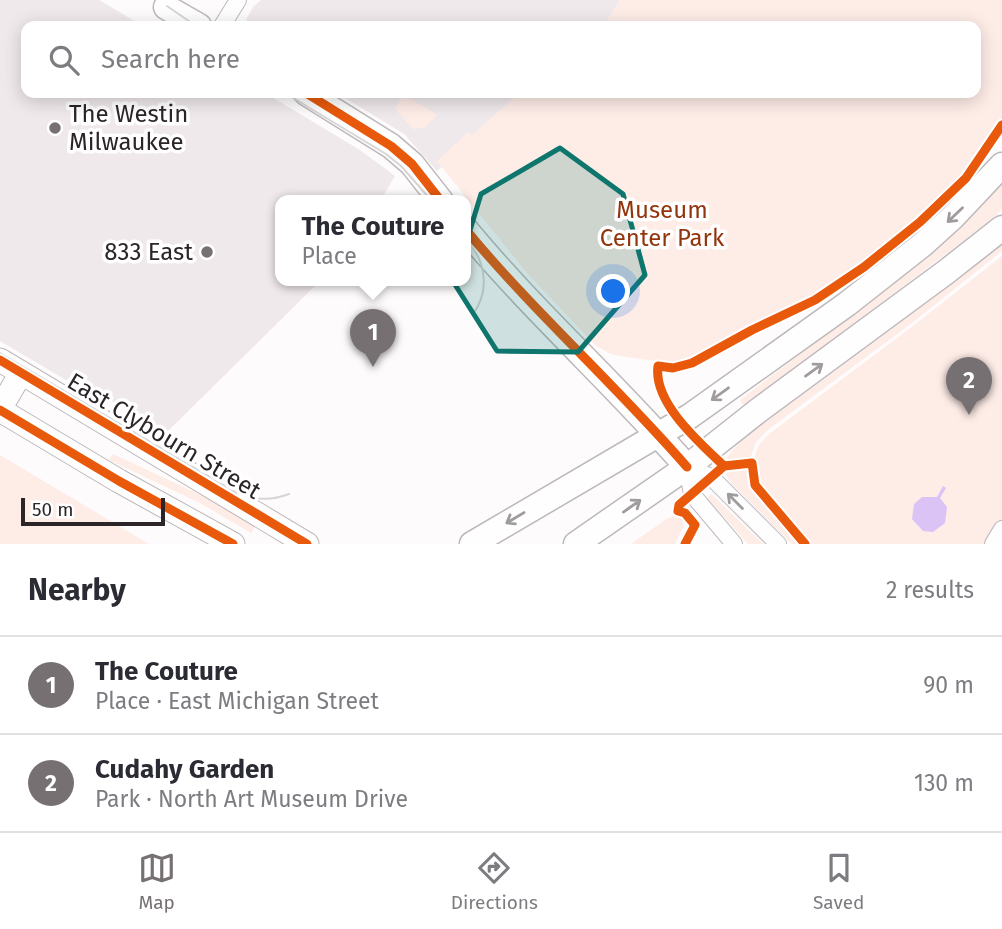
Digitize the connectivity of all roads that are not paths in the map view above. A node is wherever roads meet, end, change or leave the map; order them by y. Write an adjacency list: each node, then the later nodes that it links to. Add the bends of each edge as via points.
1 (238, 0): 4 (street)
2 (166, 7): 3 (main road)
3 (190, 21)
4 (225, 21)
5 (314, 98): 7 (main road, via 391,146)
6 (1002, 165): 13 (main road, one-way to 13, via 901,262)
7 (436, 195)
8 (1002, 228): 14 (main road, one-way to 8)
9 (471, 236): 13 (main road, via 511,284)
10 (0, 360): 11 (main road, East Clybourn Street)
11 (21, 373): 12 (main road); 17 (main road, East Clybourn Street)
12 (0, 410): 16 (main road)
13 (659, 435): 14 (main road); 18 (main road, one-way to 18)
14 (687, 467): 19 (main road, one-way to 14); 20 (street, via 692,494); 21 (street, one-way to 14, via 711,477)
15 (1002, 529): 22 (street)
16 (233, 544)
17 (307, 544)
18 (472, 544)
19 (576, 544)
20 (734, 544)
21 (778, 544)
22 (993, 544)

